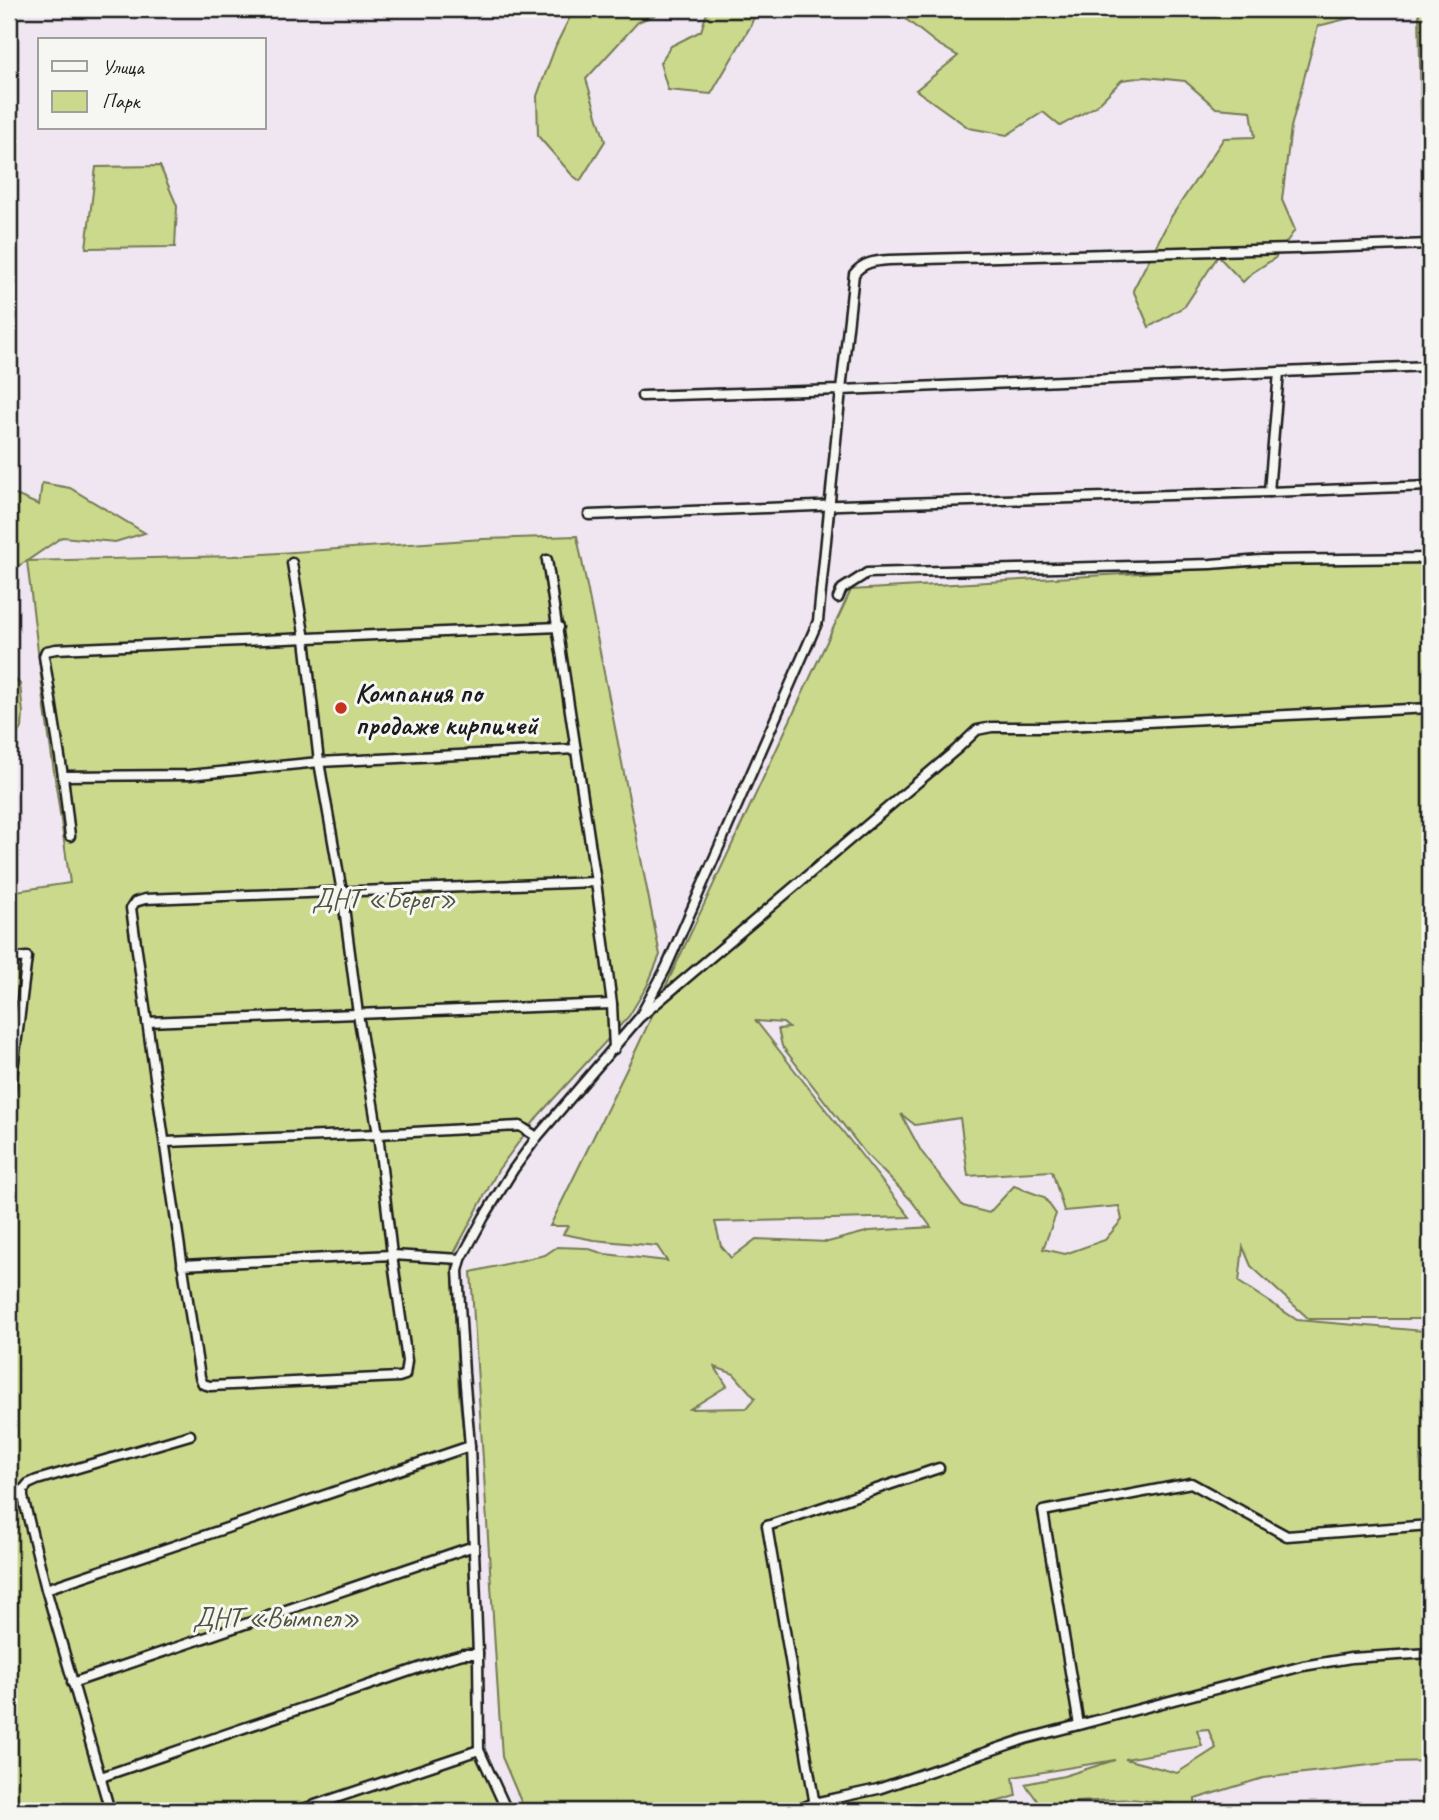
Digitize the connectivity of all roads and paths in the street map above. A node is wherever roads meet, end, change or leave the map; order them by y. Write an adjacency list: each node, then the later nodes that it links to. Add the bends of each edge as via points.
1 (1430, 244): 4 (street, via 869,262 854,274)
2 (1430, 366): 3 (street)
3 (1279, 372): 4 (street); 7 (street)
4 (841, 390): 5 (street); 8 (street)
5 (642, 396)
6 (1430, 486): 7 (street)
7 (1269, 492): 8 (street)
8 (831, 506): 9 (street); 26 (street, via 818,621 671,956)
9 (589, 515)
10 (1430, 558): 13 (street, via 867,573 842,589)
11 (547, 560): 14 (street)
12 (292, 563): 15 (street)
13 (838, 598)
14 (559, 627): 15 (street); 17 (street)
15 (305, 639): 18 (street); 19 (street, via 46,651)
16 (1430, 708): 26 (street, via 976,730)
17 (576, 749): 18 (street); 21 (street)
18 (319, 762): 19 (street, via 189,775); 22 (street)
19 (63, 776): 20 (street)
20 (70, 836)
21 (596, 882): 22 (street); 24 (street)
22 (342, 892): 25 (street); 27 (street, via 135,902 131,908)
23 (9, 959): 29 (street, via 27,957)
24 (612, 1004): 25 (street); 28 (street)
25 (358, 1014): 27 (street); 30 (street)
26 (639, 1018): 28 (street)
27 (147, 1022): 32 (street)
28 (614, 1049): 31 (street)
29 (9, 1102)
30 (378, 1135): 31 (street, via 520,1126); 32 (street); 33 (street)
31 (537, 1138): 34 (street)
32 (165, 1142): 35 (street)
33 (392, 1255): 34 (street); 35 (street); 35 (street, via 407,1360 405,1375 210,1386 200,1377)
34 (461, 1259): 37 (street, via 458,1271)
35 (182, 1265)
36 (190, 1435): 41 (street, via 28,1484 23,1497)
37 (470, 1446): 40 (street); 41 (street)
38 (939, 1468): 48 (street, via 767,1526)
39 (1430, 1525): 45 (street, via 1287,1536 1191,1483 1043,1511)
40 (474, 1546): 43 (street); 44 (street)
41 (46, 1589): 44 (street)
42 (1430, 1653): 45 (street, via 1303,1666)
43 (478, 1654): 46 (street); 47 (street, via 445,1659)
44 (72, 1683): 47 (street)
45 (1079, 1725): 48 (street)
46 (479, 1750): 50 (street); 51 (street)
47 (101, 1777): 49 (street)
48 (815, 1807): 52 (street)
49 (110, 1811)
50 (297, 1811)
51 (507, 1811)
52 (795, 1811)

